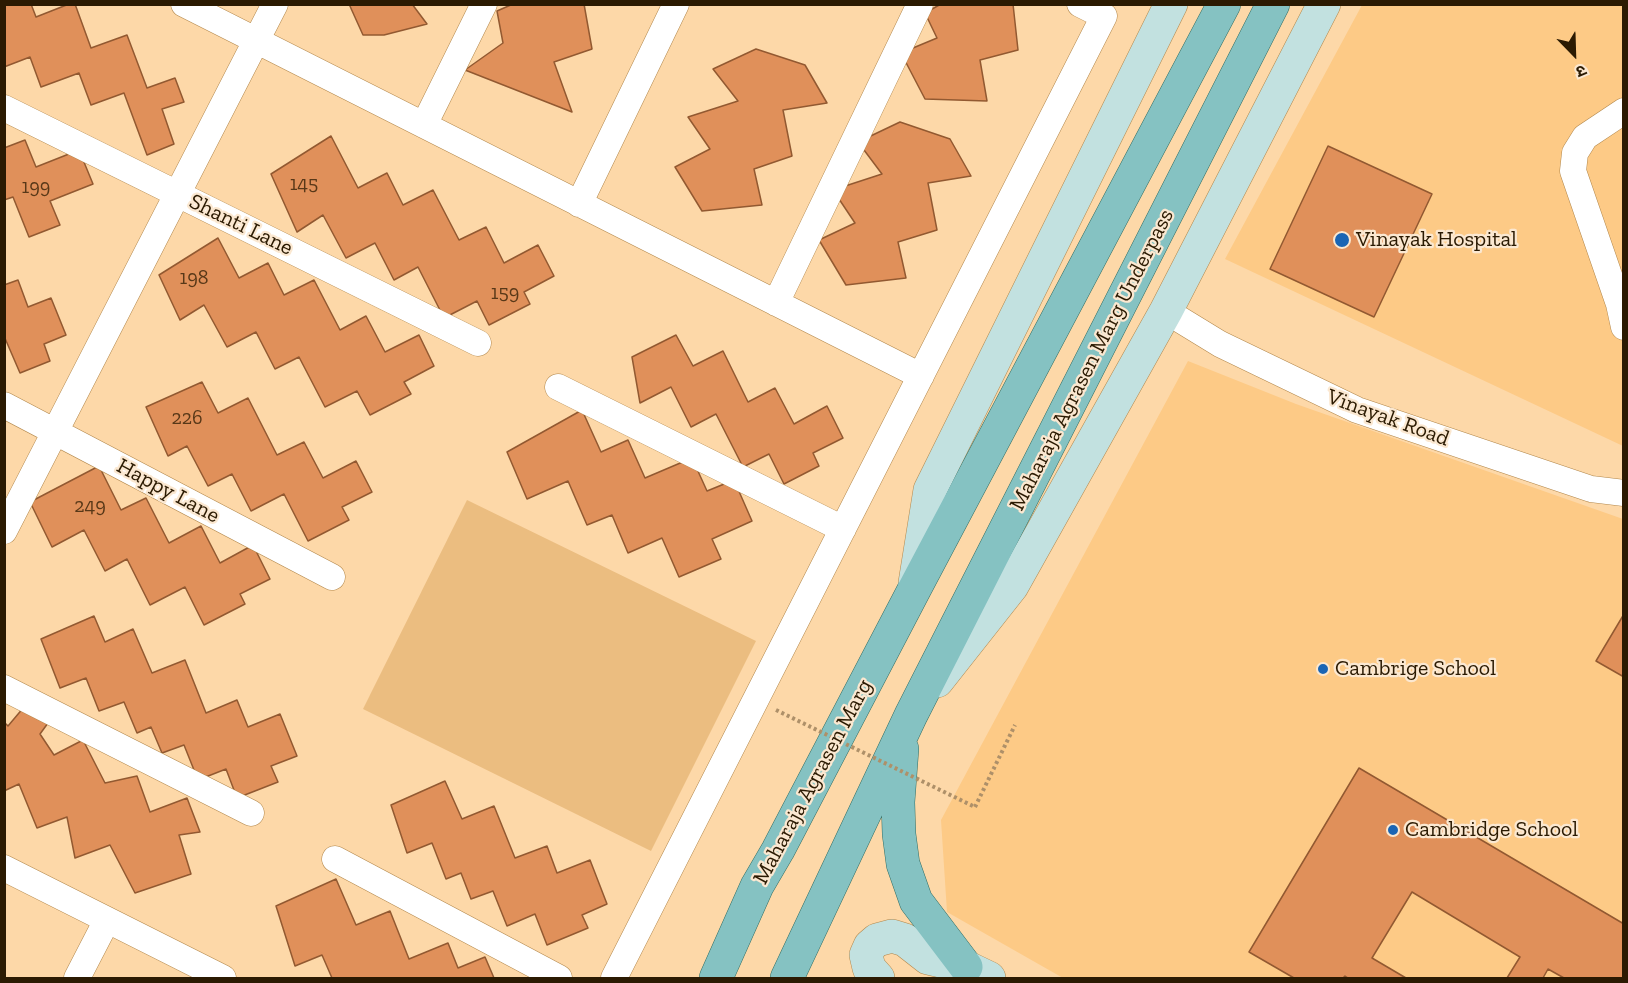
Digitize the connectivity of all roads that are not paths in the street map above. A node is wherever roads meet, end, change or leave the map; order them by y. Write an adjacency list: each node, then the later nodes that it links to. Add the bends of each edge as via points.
1 (184, 4): 11 (street)
2 (274, 4): 11 (street)
3 (484, 4): 14 (street)
4 (676, 4): 16 (street)
5 (920, 4): 17 (street)
6 (1080, 4): 21 (street, via 1104,16)
7 (1171, 4): 29 (main road, via 930,490)
8 (1224, 4): 29 (main road, Maharaja Agrasen Marg Underpass)
9 (1273, 4): 31 (main road, Maharaja Agrasen Marg Underpass)
10 (1324, 4): 18 (main road)
11 (256, 41): 14 (street); 15 (street)
12 (4, 108): 15 (street, Shanti Lane)
13 (1623, 111): 19 (street, via 1585,137 1575,153 1573,171)
14 (424, 125): 16 (street)
15 (178, 194): 20 (street, Shanti Lane); 24 (street)
16 (579, 204): 17 (street)
17 (776, 303): 21 (street)
18 (1166, 311): 25 (street, Vinayak Road, via 1220,344 1357,410 1591,489); 31 (main road, via 1012,586)
19 (1623, 327)
20 (478, 343)
21 (921, 376): 26 (street)
22 (558, 387): 26 (street)
23 (4, 405): 24 (street, Happy Lane)
24 (56, 432): 27 (street); 28 (street, Happy Lane)
25 (1623, 493)
26 (843, 529): 40 (street)
27 (4, 531)
28 (332, 577)
29 (915, 588): 41 (main road, Maharaja Agrasen Marg, via 757,886)
30 (4, 688): 32 (street)
31 (907, 722): 36 (main road, via 898,802 903,864 916,901); 42 (main road)
32 (251, 813)
33 (334, 859): 39 (street)
34 (4, 868): 35 (street)
35 (107, 920): 37 (street); 38 (street)
36 (978, 973): 43 (main road, via 928,958 905,940 892,936 877,940 866,955 869,968)
37 (77, 978)
38 (224, 978)
39 (559, 978)
40 (614, 978)
41 (716, 978)
42 (787, 978)
43 (878, 978)

